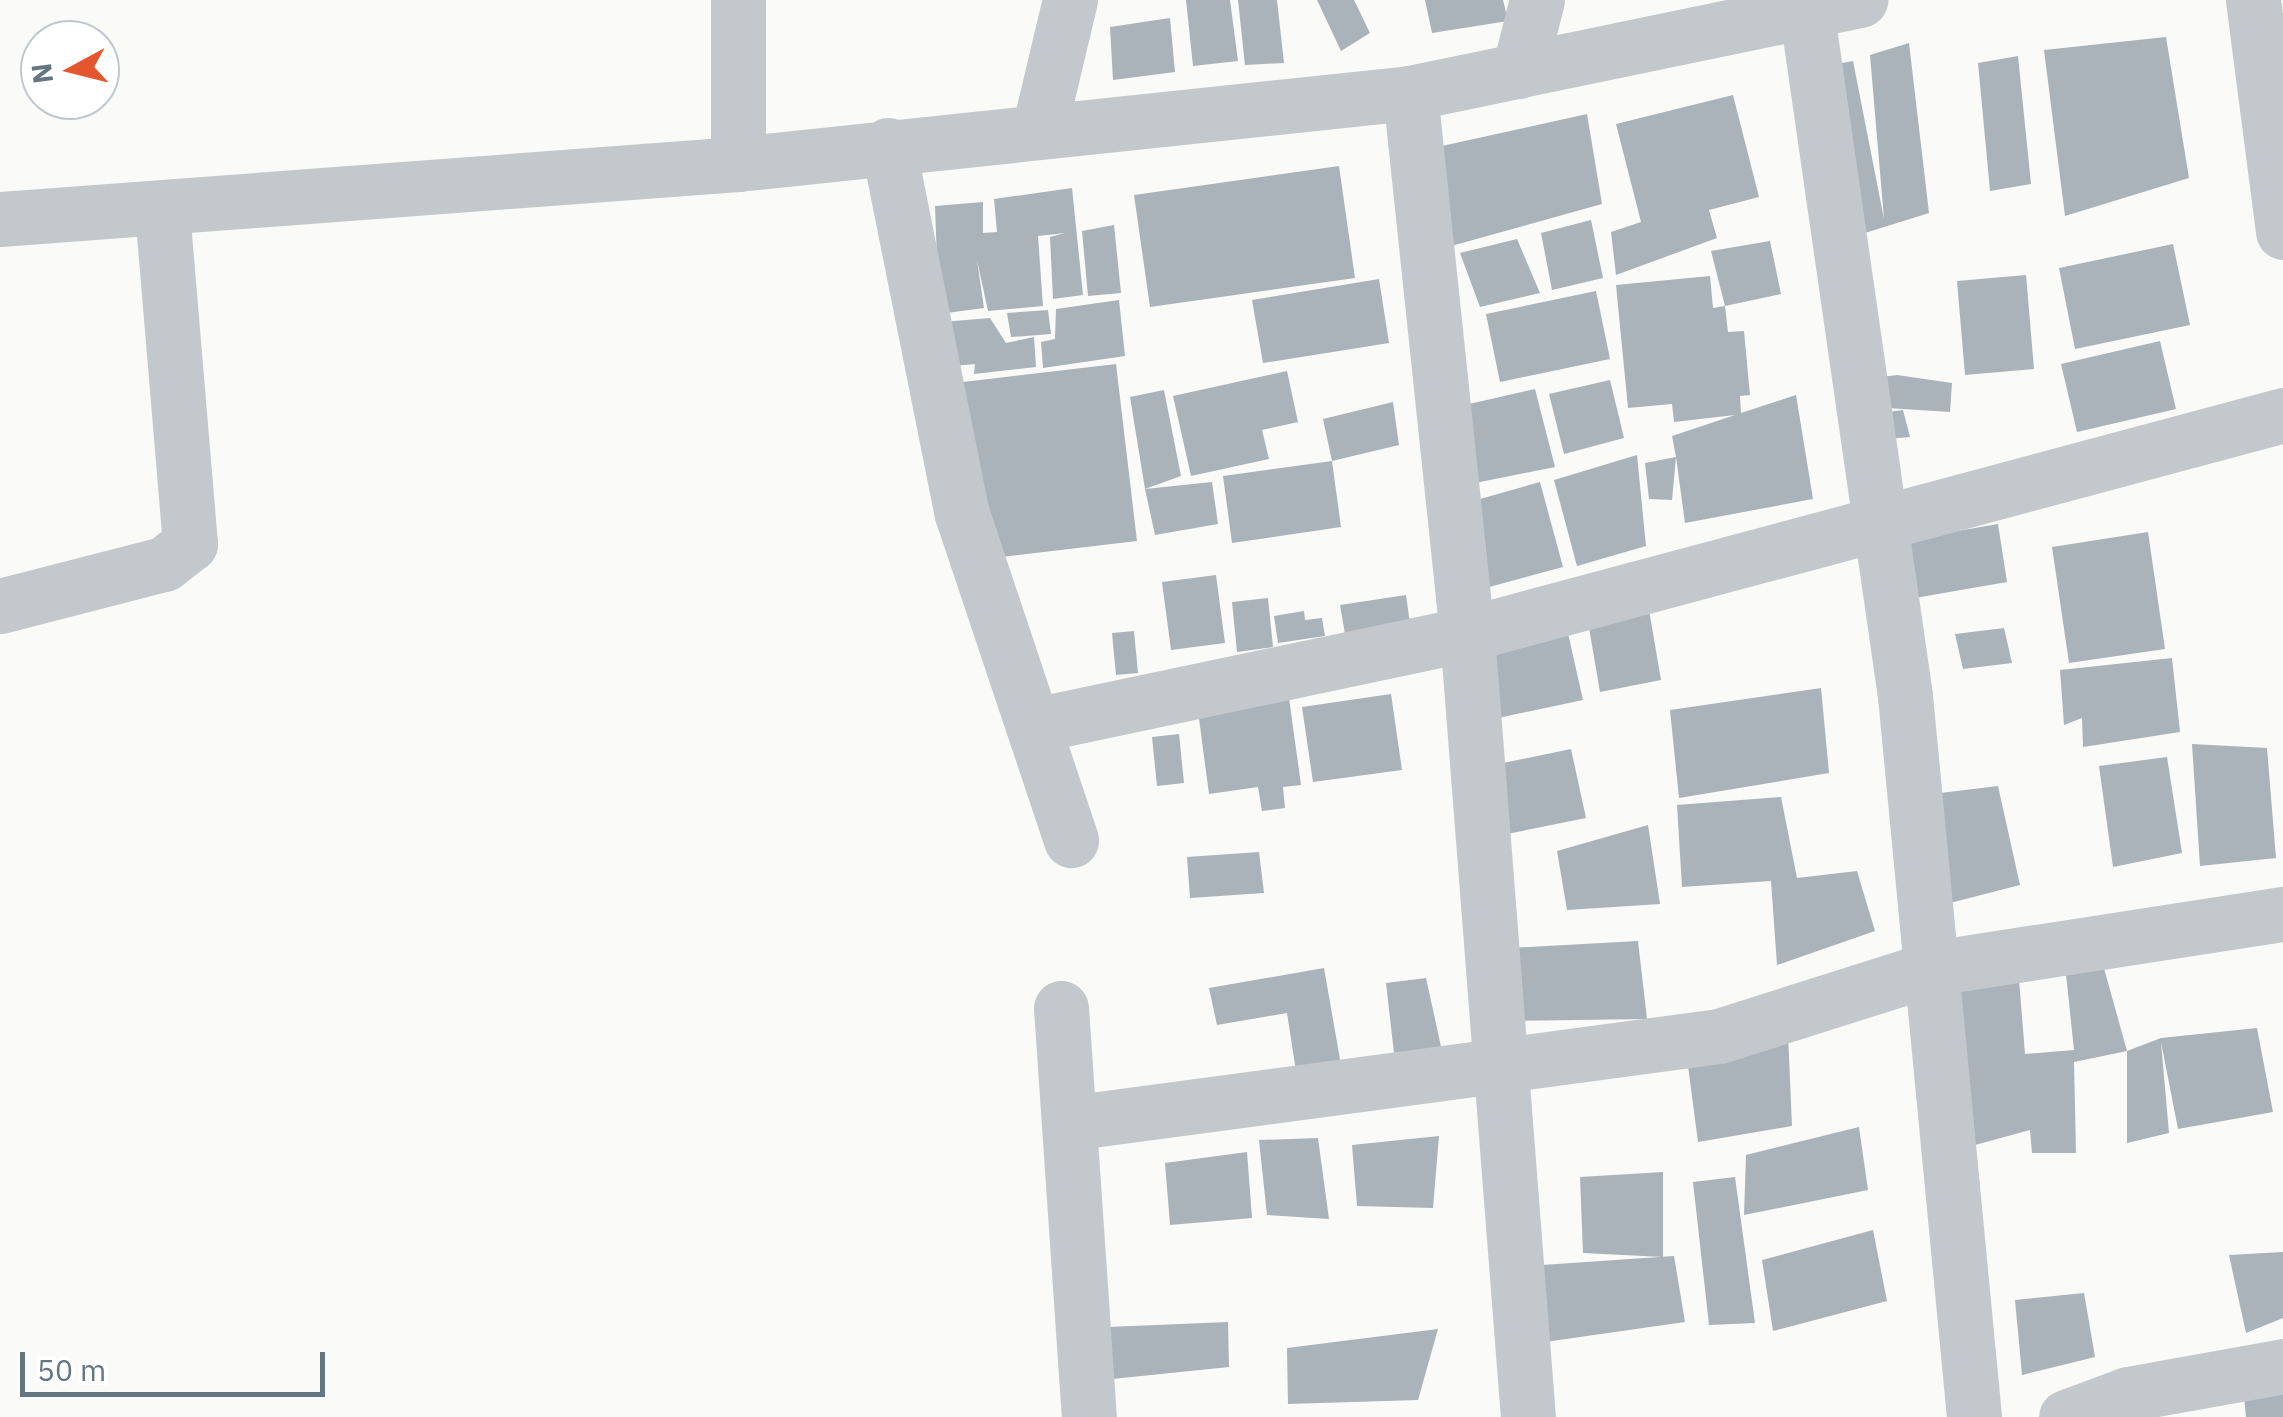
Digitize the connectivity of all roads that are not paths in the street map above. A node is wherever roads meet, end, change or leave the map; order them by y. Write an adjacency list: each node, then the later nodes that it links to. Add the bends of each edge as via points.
1 (738, 0): 12 (street)
2 (1070, 0): 10 (street)
3 (1538, 0): 8 (street)
4 (1861, 0): 6 (street)
5 (2253, 0): 15 (street)
6 (1807, 15): 7 (street); 17 (street)
7 (1689, 18): 8 (street)
8 (1519, 72): 9 (street)
9 (1410, 93): 10 (street); 19 (street)
10 (1039, 130): 11 (street)
11 (888, 145): 12 (street); 20 (street, via 962,514)
12 (738, 164): 13 (street)
13 (162, 208): 14 (street); 18 (street, via 190,544 164,564)
14 (0, 218)
15 (2283, 232)
16 (2283, 416): 17 (street)
17 (1883, 526): 19 (street); 23 (street)
18 (0, 606)
19 (1467, 634): 20 (street); 25 (street)
20 (1035, 725): 21 (street)
21 (1070, 840)
22 (2283, 914): 23 (street)
23 (1933, 968): 25 (street, via 1720,1036); 30 (street)
24 (1060, 1008): 26 (street)
25 (1502, 1066): 26 (street); 29 (street)
26 (1068, 1123): 28 (street)
27 (2283, 1366): 31 (street, via 2128,1394)
28 (1089, 1417)
29 (1528, 1417)
30 (1974, 1417)
31 (2066, 1417)

